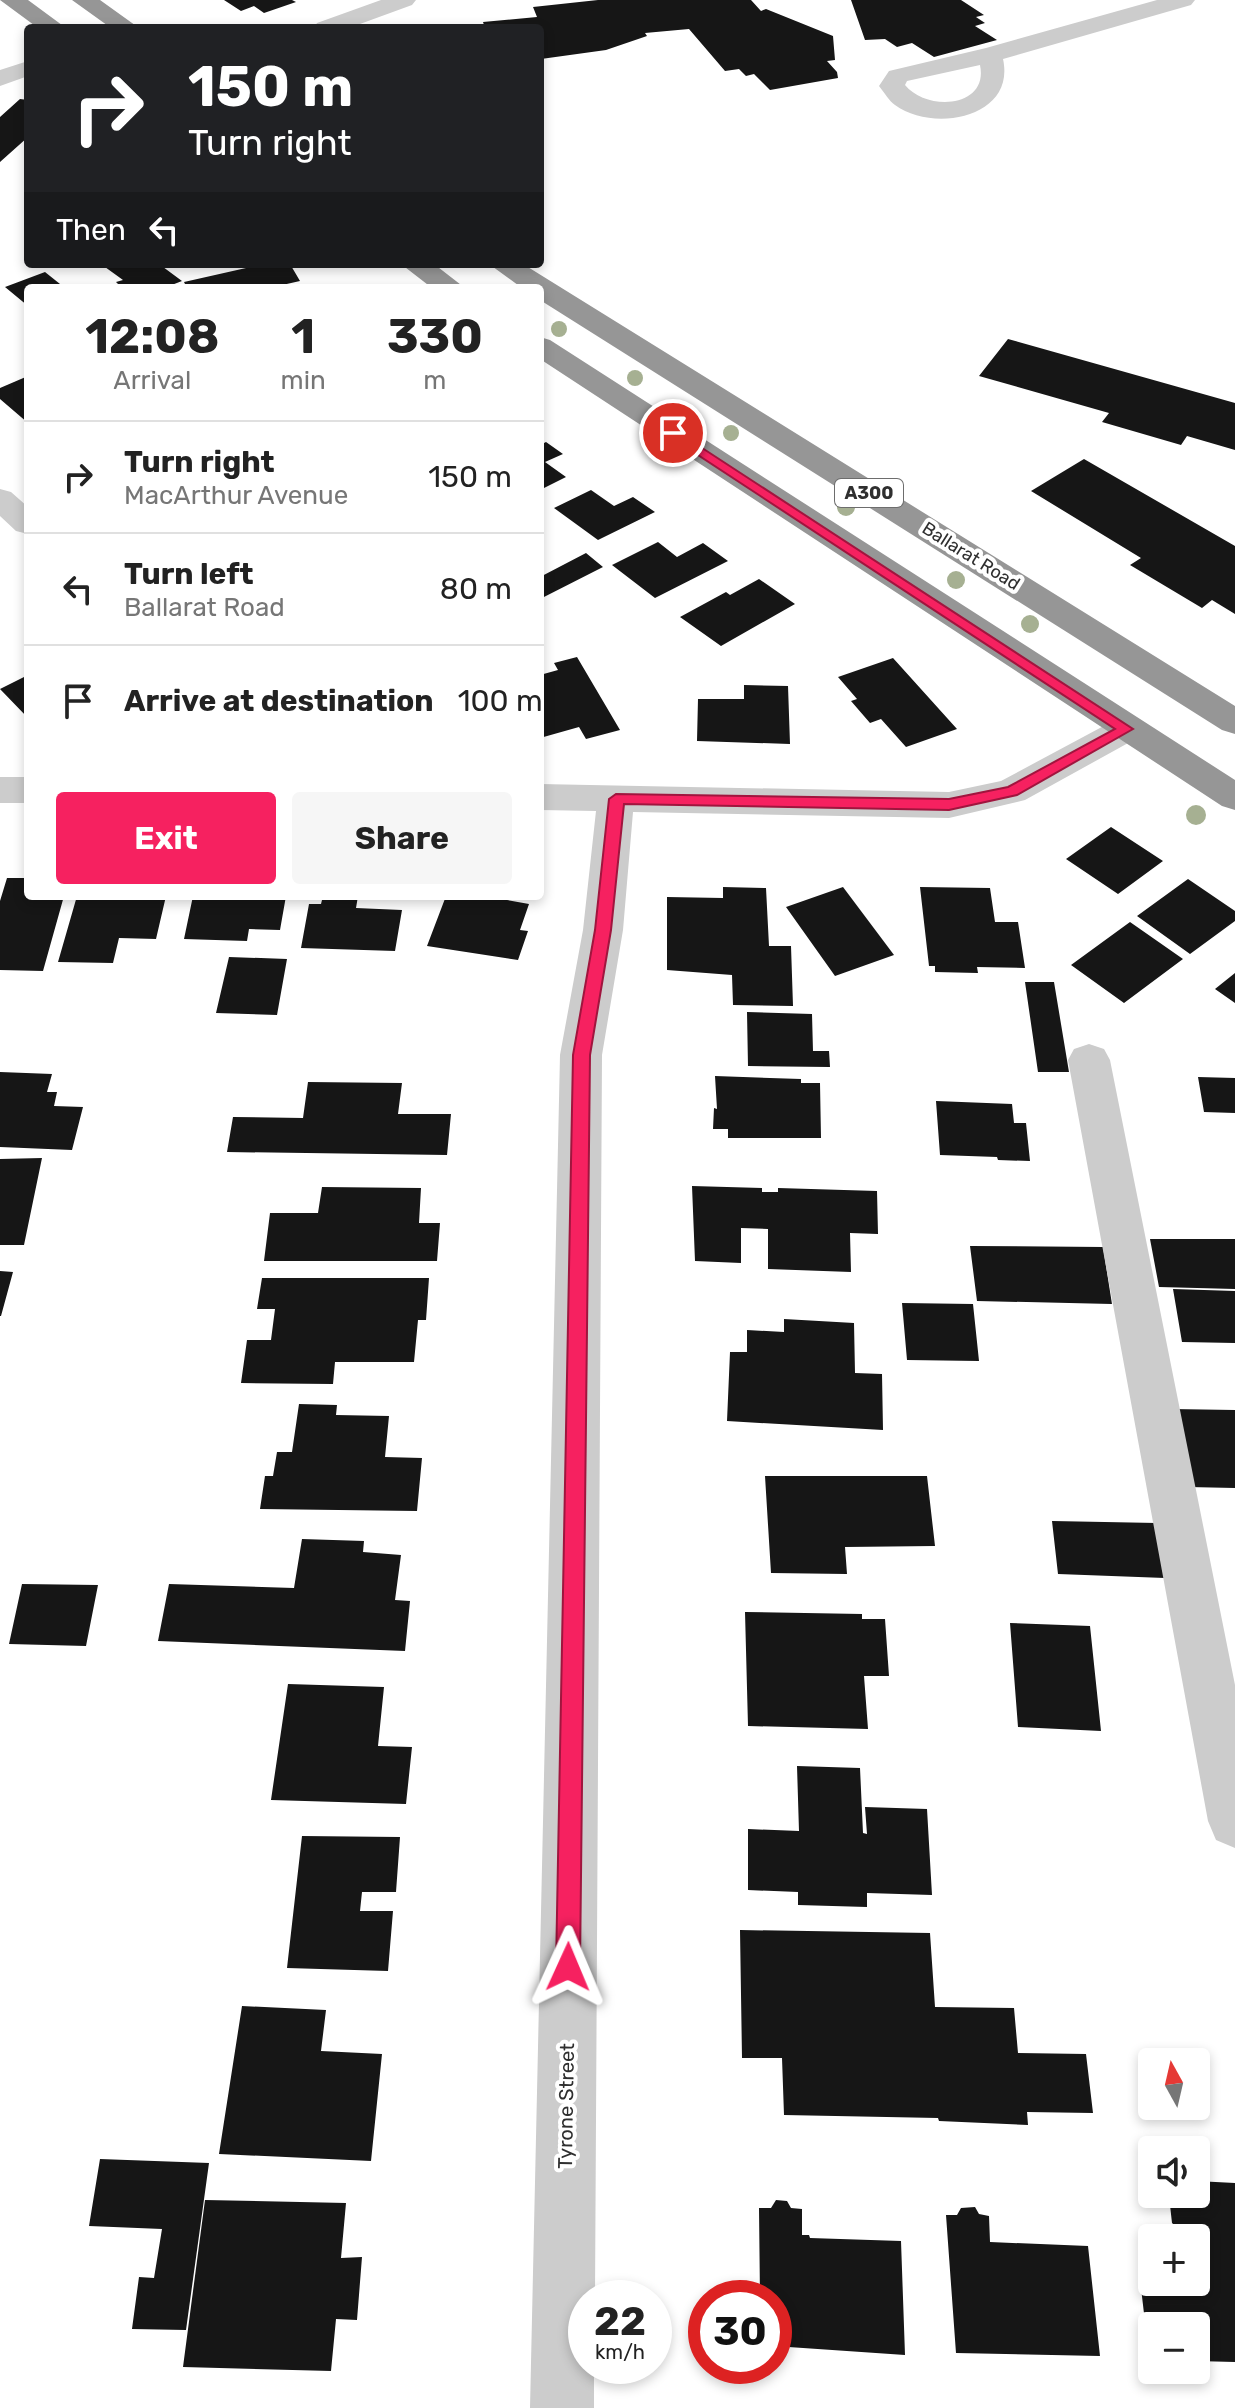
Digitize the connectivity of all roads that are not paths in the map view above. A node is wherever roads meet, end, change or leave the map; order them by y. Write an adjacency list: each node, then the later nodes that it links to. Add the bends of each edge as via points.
1 (12, 0): 5 (highway)
2 (84, 0): 6 (highway)
3 (404, 0): 7 (street)
4 (1183, 0): 8 (street)
5 (48, 24)
6 (121, 24)
7 (337, 24)
8 (990, 55)
9 (24, 69): 10 (street)
10 (0, 78)
11 (421, 268): 13 (highway)
12 (509, 268): 14 (highway, Ballarat Road / A300)
13 (445, 284)
14 (535, 284)
15 (544, 290): 19 (highway, Ballarat Road / A300)
16 (544, 349): 20 (highway, A300)
17 (0, 499): 18 (street)
18 (24, 520)
19 (1235, 722)
20 (1126, 729): 24 (highway, A300); 25 (street, via 1012,791 949,805)
21 (0, 790): 22 (street)
22 (24, 790)
23 (544, 797): 25 (street)
24 (1235, 797)
25 (616, 799): 28 (street, Tyrone Street, via 603,930 581,1055)
26 (1089, 1060): 27 (street)
27 (1235, 1821)
28 (562, 2408)

